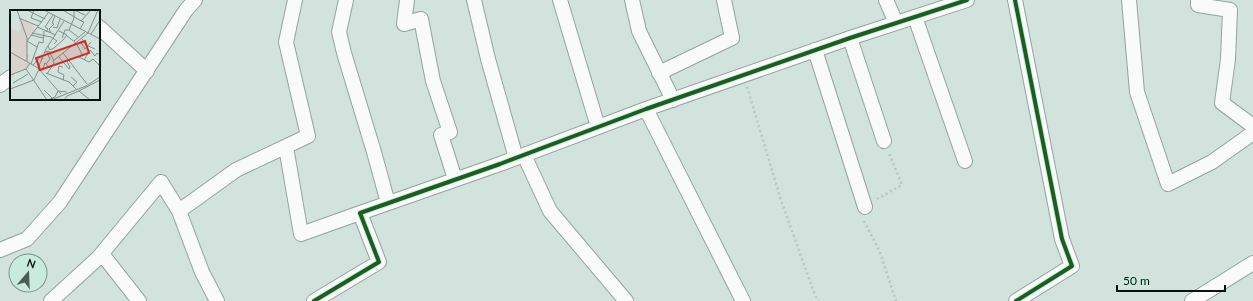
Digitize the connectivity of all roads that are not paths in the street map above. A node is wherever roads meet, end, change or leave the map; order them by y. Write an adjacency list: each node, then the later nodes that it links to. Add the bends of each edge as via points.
1 (195, 0): 19 (street)
2 (295, 0): 29 (street, via 286,42 308,136)
3 (346, 0): 33 (street, via 340,32 344,53)
4 (407, 0): 32 (street, via 404,24 421,19 433,82 450,132 441,135)
5 (474, 0): 30 (street, via 488,59)
6 (560, 0): 26 (street)
7 (632, 0): 20 (street, via 639,30)
8 (724, 0): 20 (street, via 732,38)
9 (886, 0): 15 (street)
10 (967, 0): 14 (street)
11 (1015, 0): 46 (street, via 1062,239 1072,266)
12 (1129, 0): 27 (street, via 1137,92 1168,184 1212,162)
13 (1198, 0): 25 (street, via 1198,5 1230,10 1228,59 1222,103)
14 (915, 17): 15 (street); 31 (street)
15 (896, 23): 17 (street)
16 (100, 28): 19 (street)
17 (850, 38): 18 (street); 28 (street)
18 (815, 50): 23 (street); 34 (street)
19 (147, 71): 37 (street, via 60,202 27,239)
20 (659, 73): 23 (street)
21 (10, 78): 22 (street)
22 (0, 85)
23 (673, 100): 24 (street)
24 (646, 109): 26 (street); 45 (street)
25 (1253, 126)
26 (598, 127): 30 (street)
27 (1253, 133)
28 (884, 142)
29 (286, 147): 35 (street, via 236,170); 36 (street, via 301,234)
30 (520, 157): 32 (street); 44 (street, via 550,211)
31 (965, 161)
32 (456, 179): 33 (street)
33 (388, 203): 36 (street)
34 (866, 207)
35 (179, 211): 38 (street, via 161,182); 42 (street, via 202,272)
36 (360, 212): 43 (street, via 379,262)
37 (0, 250)
38 (102, 254): 40 (street); 41 (street)
39 (1253, 263): 47 (street)
40 (51, 301)
41 (139, 301)
42 (217, 301)
43 (314, 301)
44 (626, 301)
45 (743, 301)
46 (1016, 301)
47 (1192, 301)

